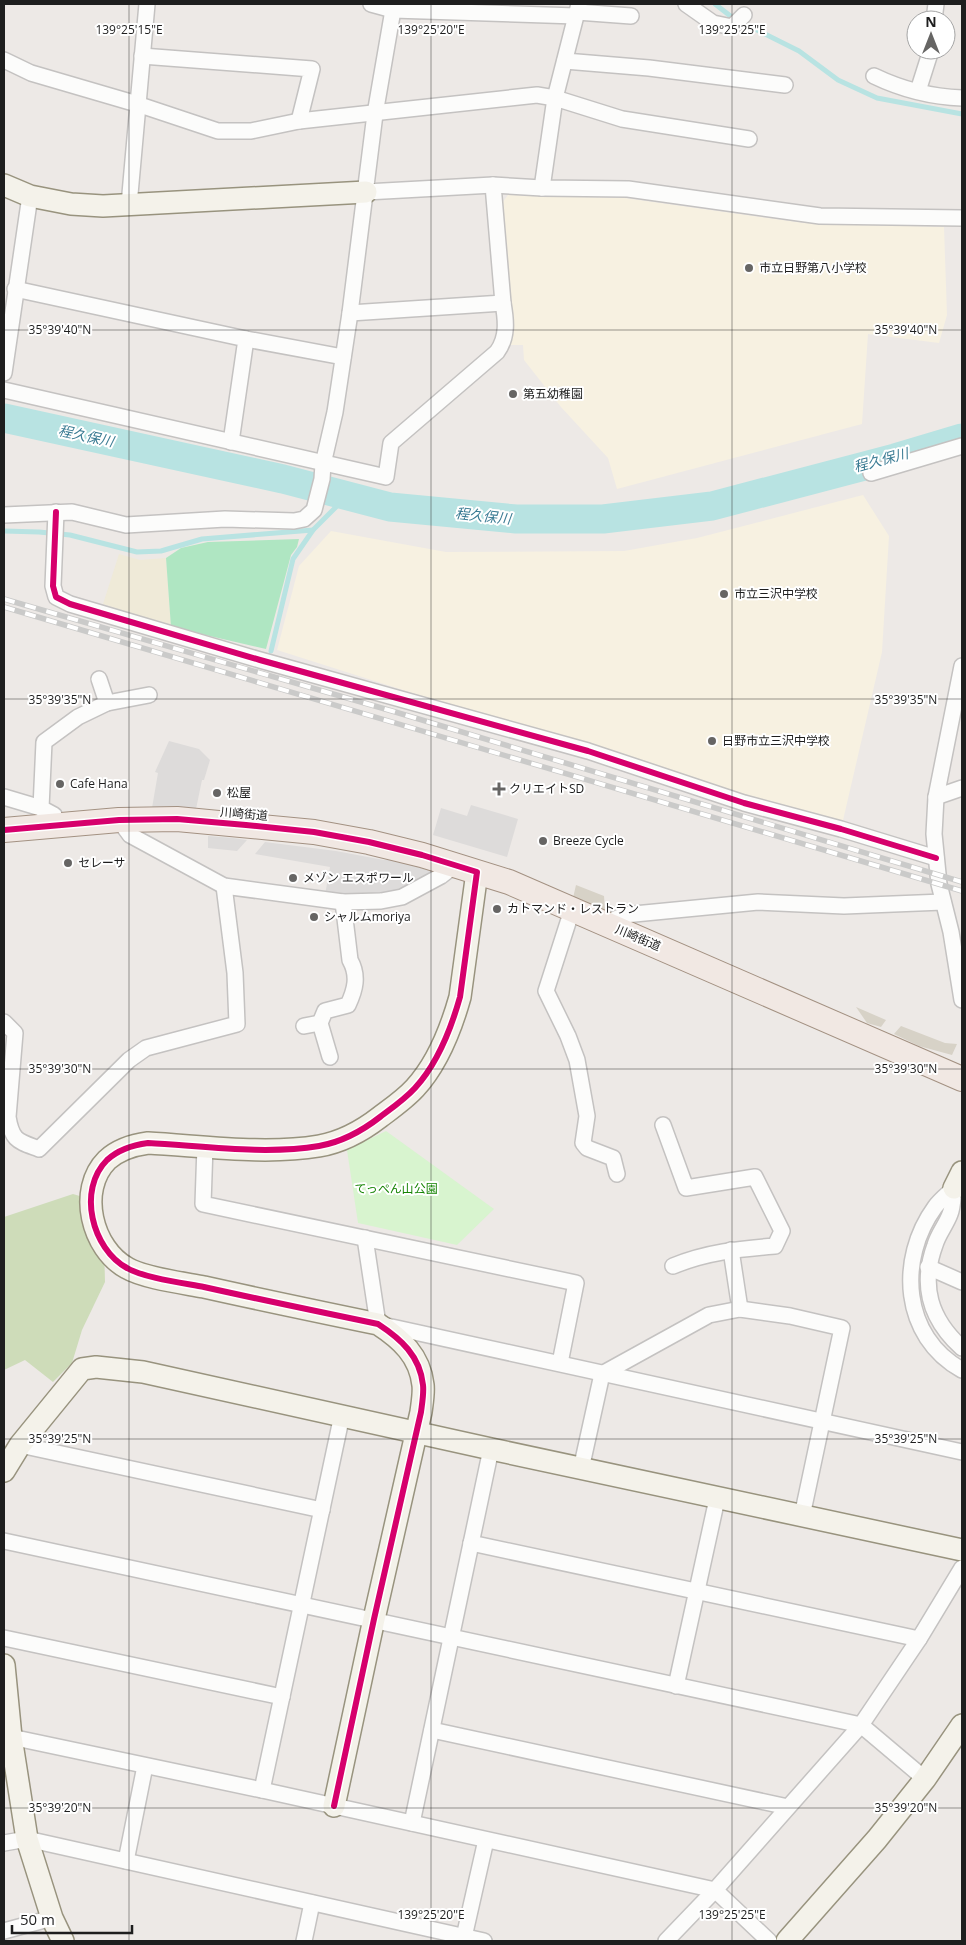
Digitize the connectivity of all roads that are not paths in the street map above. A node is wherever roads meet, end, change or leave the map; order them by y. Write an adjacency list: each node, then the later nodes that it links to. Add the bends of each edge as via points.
1 (147, 4): 9 (street)
2 (371, 4): 5 (street)
3 (686, 4): 7 (street, via 713,23 732,27)
4 (523, 9): 5 (street); 6 (street)
5 (393, 10): 19 (street)
6 (578, 11): 8 (street); 12 (street)
7 (744, 15)
8 (631, 16)
9 (142, 56): 18 (street); 20 (street, via 312,69)
10 (4, 60): 18 (street, via 31,73)
11 (928, 60): 15 (street)
12 (565, 61): 14 (street); 16 (street)
13 (874, 76): 15 (street)
14 (785, 85)
15 (918, 91): 17 (street)
16 (555, 98): 19 (street, via 537,95); 21 (street, via 622,119); 24 (street)
17 (962, 98)
18 (137, 104): 20 (street, via 218,131 251,131); 27 (street)
19 (375, 114): 20 (street); 25 (street)
20 (299, 121)
21 (749, 139)
22 (4, 185): 26 (street)
23 (493, 185): 24 (street); 25 (street); 30 (street)
24 (542, 188): 28 (street, via 628,189 820,216)
25 (366, 192): 27 (street); 31 (street)
26 (30, 196): 27 (street, via 71,204); 29 (street)
27 (129, 205)
28 (962, 218)
29 (15, 289): 32 (street); 34 (street)
30 (503, 303): 31 (street); 38 (street, via 506,334 503,344 391,443 386,477)
31 (350, 313): 33 (street)
32 (246, 340): 33 (street); 36 (street)
33 (343, 357): 38 (street)
34 (4, 373)
35 (4, 390): 36 (street)
36 (231, 442): 38 (street)
37 (962, 446): 39 (street)
38 (323, 464): 40 (street, via 314,510 294,521 186,520 126,525 72,512)
39 (871, 473)
40 (56, 512): 41 (street); 52 (street, via 53,586 56,597 70,604 588,751 744,803)
41 (4, 515)
42 (962, 666): 48 (street)
43 (99, 679): 45 (street)
44 (149, 695): 45 (street)
45 (107, 703): 49 (street, via 78,717 44,742)
46 (962, 788): 48 (street)
47 (4, 797): 49 (street)
48 (936, 797): 52 (street)
49 (48, 816): 50 (main road, 川崎街道); 51 (main road, 川崎街道)
50 (119, 820): 53 (main road, 川崎街道, via 177,820 314,832 369,842); 54 (street, via 130,836)
51 (4, 830)
52 (936, 858): 56 (street)
53 (466, 868): 55 (street, via 441,876 402,897); 57 (main road, 川崎街道, via 509,882); 66 (street, via 460,997 448,1036 414,1089 366,1128 320,1146 276,1150)
54 (224, 886): 55 (street); 60 (street, via 235,973 237,1024 146,1048 129,1060 39,1149 16,1140 10,1130 8,1117 15,1033)
55 (343, 902): 61 (street, via 355,988 348,1006 325,1011)
56 (943, 902): 58 (street, via 844,906 758,902 624,915); 59 (street)
57 (572, 910): 58 (main road, 川崎街道); 67 (street, via 546,991 577,1060 587,1116 583,1143 586,1148 613,1158)
58 (604, 924): 64 (main road, 川崎街道)
59 (962, 992)
60 (4, 1022)
61 (320, 1022): 62 (street); 63 (street)
62 (304, 1026)
63 (330, 1057)
64 (962, 1079)
65 (663, 1126): 70 (street, via 686,1188 755,1177 782,1231 775,1246)
66 (205, 1146): 69 (street, via 204,1204); 75 (street, via 148,1142 131,1146 106,1161 92,1190 93,1225 111,1258 128,1269 164,1279)
67 (617, 1174)
68 (959, 1184): 72 (street, via 951,1213 935,1243); 78 (street, via 935,1207 919,1238 911,1262 910,1289 916,1317 931,1344)
69 (365, 1238): 75 (street); 77 (street, via 576,1283)
70 (731, 1250): 71 (street, via 696,1256); 74 (street)
71 (673, 1266)
72 (928, 1267): 73 (street); 76 (street, via 928,1290 935,1313 948,1335)
73 (962, 1282)
74 (740, 1309): 79 (street, via 709,1316); 81 (street, via 842,1328)
75 (378, 1324): 77 (street); 82 (street, via 400,1338 416,1359 423,1385 422,1412)
76 (962, 1348)
77 (560, 1363): 79 (street)
78 (962, 1370)
79 (602, 1374): 81 (street); 86 (street)
80 (342, 1415): 82 (street); 83 (street, via 143,1372 96,1367 82,1369); 89 (street)
81 (823, 1421): 85 (street); 90 (street)
82 (416, 1432): 84 (street); 97 (street)
83 (20, 1445): 87 (street); 89 (street)
84 (490, 1449): 86 (street); 92 (street)
85 (962, 1452)
86 (581, 1469): 88 (street)
87 (4, 1471)
88 (717, 1498): 90 (street); 95 (street)
89 (322, 1510): 96 (street)
90 (802, 1516): 93 (street)
91 (4, 1541): 96 (street)
92 (471, 1543): 95 (street); 98 (street)
93 (962, 1550)
94 (962, 1568): 100 (street)
95 (697, 1592): 100 (street); 102 (street)
96 (302, 1604): 97 (street); 103 (street)
97 (374, 1619): 98 (street); 111 (street)
98 (451, 1637): 102 (street); 106 (street)
99 (4, 1638): 103 (street)
100 (918, 1639): 104 (street)
101 (4, 1665): 107 (street)
102 (676, 1686): 104 (street)
103 (282, 1697): 110 (street)
104 (861, 1725): 109 (street); 112 (street)
105 (962, 1725): 109 (street)
106 (432, 1730): 112 (street); 113 (street)
107 (11, 1738): 108 (street); 114 (street)
108 (145, 1766): 110 (street); 117 (street)
109 (925, 1779): 128 (street)
110 (262, 1790): 111 (street)
111 (334, 1806): 113 (street)
112 (788, 1807): 118 (street)
113 (412, 1823): 115 (street)
114 (27, 1839): 116 (street); 117 (street); 120 (street)
115 (486, 1840): 118 (street); 122 (street)
116 (4, 1843)
117 (126, 1861): 119 (street)
118 (716, 1890): 126 (street); 127 (street)
119 (312, 1903): 122 (street); 124 (street)
120 (52, 1918): 121 (street); 123 (street)
121 (4, 1931)
122 (464, 1937): 125 (street)
123 (63, 1941)
124 (304, 1941)
125 (484, 1941)
126 (666, 1941)
127 (769, 1941)
128 (787, 1941)

